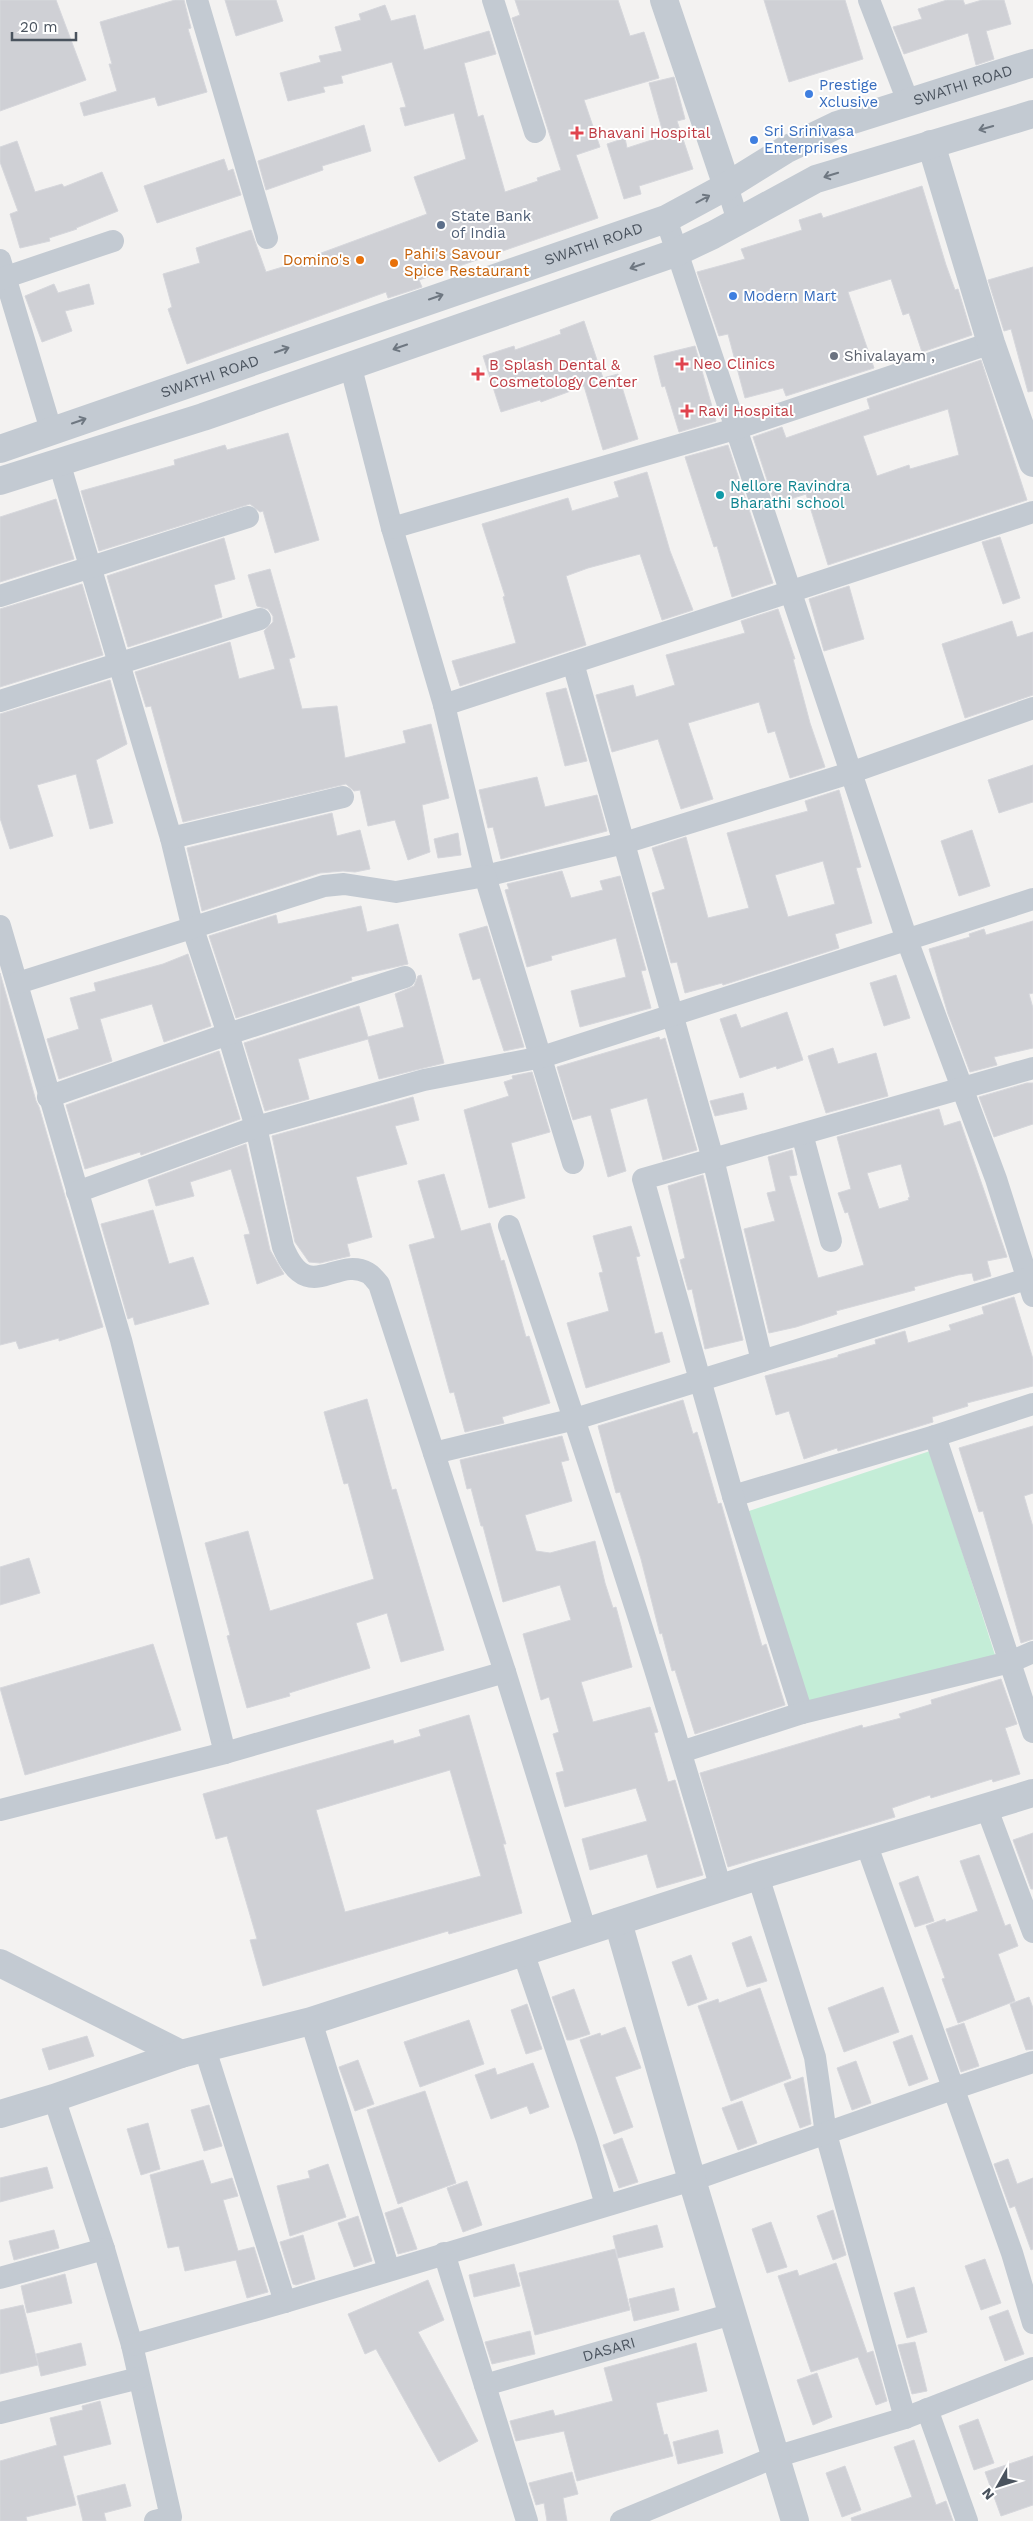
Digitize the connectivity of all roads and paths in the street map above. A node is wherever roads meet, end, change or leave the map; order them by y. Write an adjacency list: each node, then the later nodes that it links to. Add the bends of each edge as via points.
1 (197, 0): 13 (street)
2 (493, 0): 8 (street)
3 (664, 0): 10 (street)
4 (869, 0): 6 (street)
5 (1033, 63): 6 (street, SWATHI ROAD)
6 (909, 104): 10 (street, SWATHI ROAD, via 810,137)
7 (1033, 114): 9 (street, one-way to 9)
8 (535, 132)
9 (930, 144): 12 (street, one-way to 12, via 816,179); 17 (street)
10 (727, 186): 11 (street, SWATHI ROAD, one-way to 10); 12 (street)
11 (666, 219): 15 (street); 19 (street, SWATHI ROAD, one-way to 11)
12 (738, 221): 15 (street)
13 (268, 238)
14 (113, 242): 16 (street)
15 (675, 252): 18 (street, one-way to 18); 20 (street)
16 (2, 272): 19 (street)
17 (991, 343): 20 (street); 23 (street)
18 (350, 364): 22 (street, via 203,417); 27 (street)
19 (48, 418): 21 (street, SWATHI ROAD)
20 (735, 429): 27 (street); 29 (street)
21 (0, 449)
22 (59, 462): 24 (street); 28 (street)
23 (1033, 463)
24 (0, 481)
25 (1033, 512): 29 (street)
26 (248, 517): 28 (street)
27 (392, 528): 35 (street)
28 (92, 565): 30 (street); 32 (street)
29 (790, 593): 33 (street); 37 (street)
30 (0, 596)
31 (260, 619): 32 (street)
32 (120, 662): 34 (street); 39 (street)
33 (573, 663): 35 (street); 40 (street)
34 (0, 701)
35 (444, 705): 41 (street)
36 (1033, 708): 37 (street)
37 (850, 773): 40 (street); 45 (street)
38 (343, 797): 39 (street)
39 (171, 838): 44 (street)
40 (624, 843): 41 (street); 48 (street)
41 (485, 876): 44 (street, via 396,892 344,884 324,886); 50 (street)
42 (1033, 898): 45 (street)
43 (0, 926): 47 (street)
44 (193, 929): 47 (street); 49 (street)
45 (907, 940): 48 (street); 52 (street)
46 (405, 977): 49 (street)
47 (18, 983): 53 (street)
48 (673, 1015): 50 (street); 56 (street)
49 (228, 1034): 53 (street); 54 (street)
50 (542, 1057): 54 (street, via 424,1080); 57 (street)
51 (1033, 1068): 52 (street)
52 (962, 1088): 55 (street); 61 (street)
53 (48, 1097): 58 (street)
54 (256, 1127): 58 (street); 67 (street, via 283,1247 290,1264 300,1274 314,1276 357,1269 369,1273 378,1284)
55 (802, 1134): 56 (street); 60 (street)
56 (713, 1159): 62 (street); 63 (street, via 642,1179)
57 (573, 1163)
58 (77, 1192): 75 (street, via 121,1340)
59 (509, 1226): 65 (street)
60 (831, 1240)
61 (1031, 1284): 62 (street)
62 (762, 1361): 63 (street)
63 (700, 1380): 65 (street); 68 (street)
64 (1033, 1404): 66 (street)
65 (575, 1419): 67 (street); 74 (street)
66 (935, 1436): 68 (street); 70 (street)
67 (434, 1453): 71 (street)
68 (733, 1496): 72 (street)
69 (1033, 1652): 70 (street)
70 (1010, 1662): 72 (street); 73 (street)
71 (505, 1672): 75 (street); 84 (street)
72 (802, 1713): 74 (street)
73 (1033, 1732)
74 (681, 1752): 81 (street)
75 (225, 1753): 78 (street)
76 (1033, 1793): 77 (street)
77 (987, 1808): 79 (street); 82 (street)
78 (0, 1810)
79 (866, 1843): 80 (street); 91 (street)
80 (758, 1876): 81 (street); 94 (street, via 815,2057)
81 (721, 1889): 83 (street)
82 (1028, 1906): 85 (street)
83 (618, 1922): 84 (street); 95 (street)
84 (586, 1932): 86 (street)
85 (1033, 1932)
86 (523, 1952): 88 (street); 96 (street)
87 (0, 1963): 89 (street)
88 (311, 2021): 89 (street); 99 (street)
89 (193, 2052): 92 (street); 101 (street)
90 (1033, 2062): 91 (street)
91 (955, 2088): 94 (street); 103 (street)
92 (54, 2098): 93 (street); 97 (street)
93 (0, 2114)
94 (826, 2134): 95 (street); 110 (street)
95 (692, 2180): 96 (street); 102 (street)
96 (606, 2206): 98 (street)
97 (104, 2249): 100 (street); 104 (street)
98 (444, 2253): 99 (street); 107 (street)
99 (389, 2270): 101 (street)
100 (0, 2278)
101 (284, 2302): 104 (street)
102 (732, 2314): 107 (street, DASARI); 111 (street)
103 (1033, 2323)
104 (132, 2345): 106 (street)
105 (1033, 2368): 108 (street)
106 (139, 2378): 109 (street); 112 (street)
107 (485, 2385): 113 (street)
108 (927, 2409): 110 (street); 116 (street)
109 (0, 2413)
110 (905, 2418): 111 (street)
111 (775, 2457): 114 (street); 115 (street)
112 (166, 2520)
113 (526, 2521)
114 (621, 2521)
115 (795, 2521)
116 (967, 2521)

